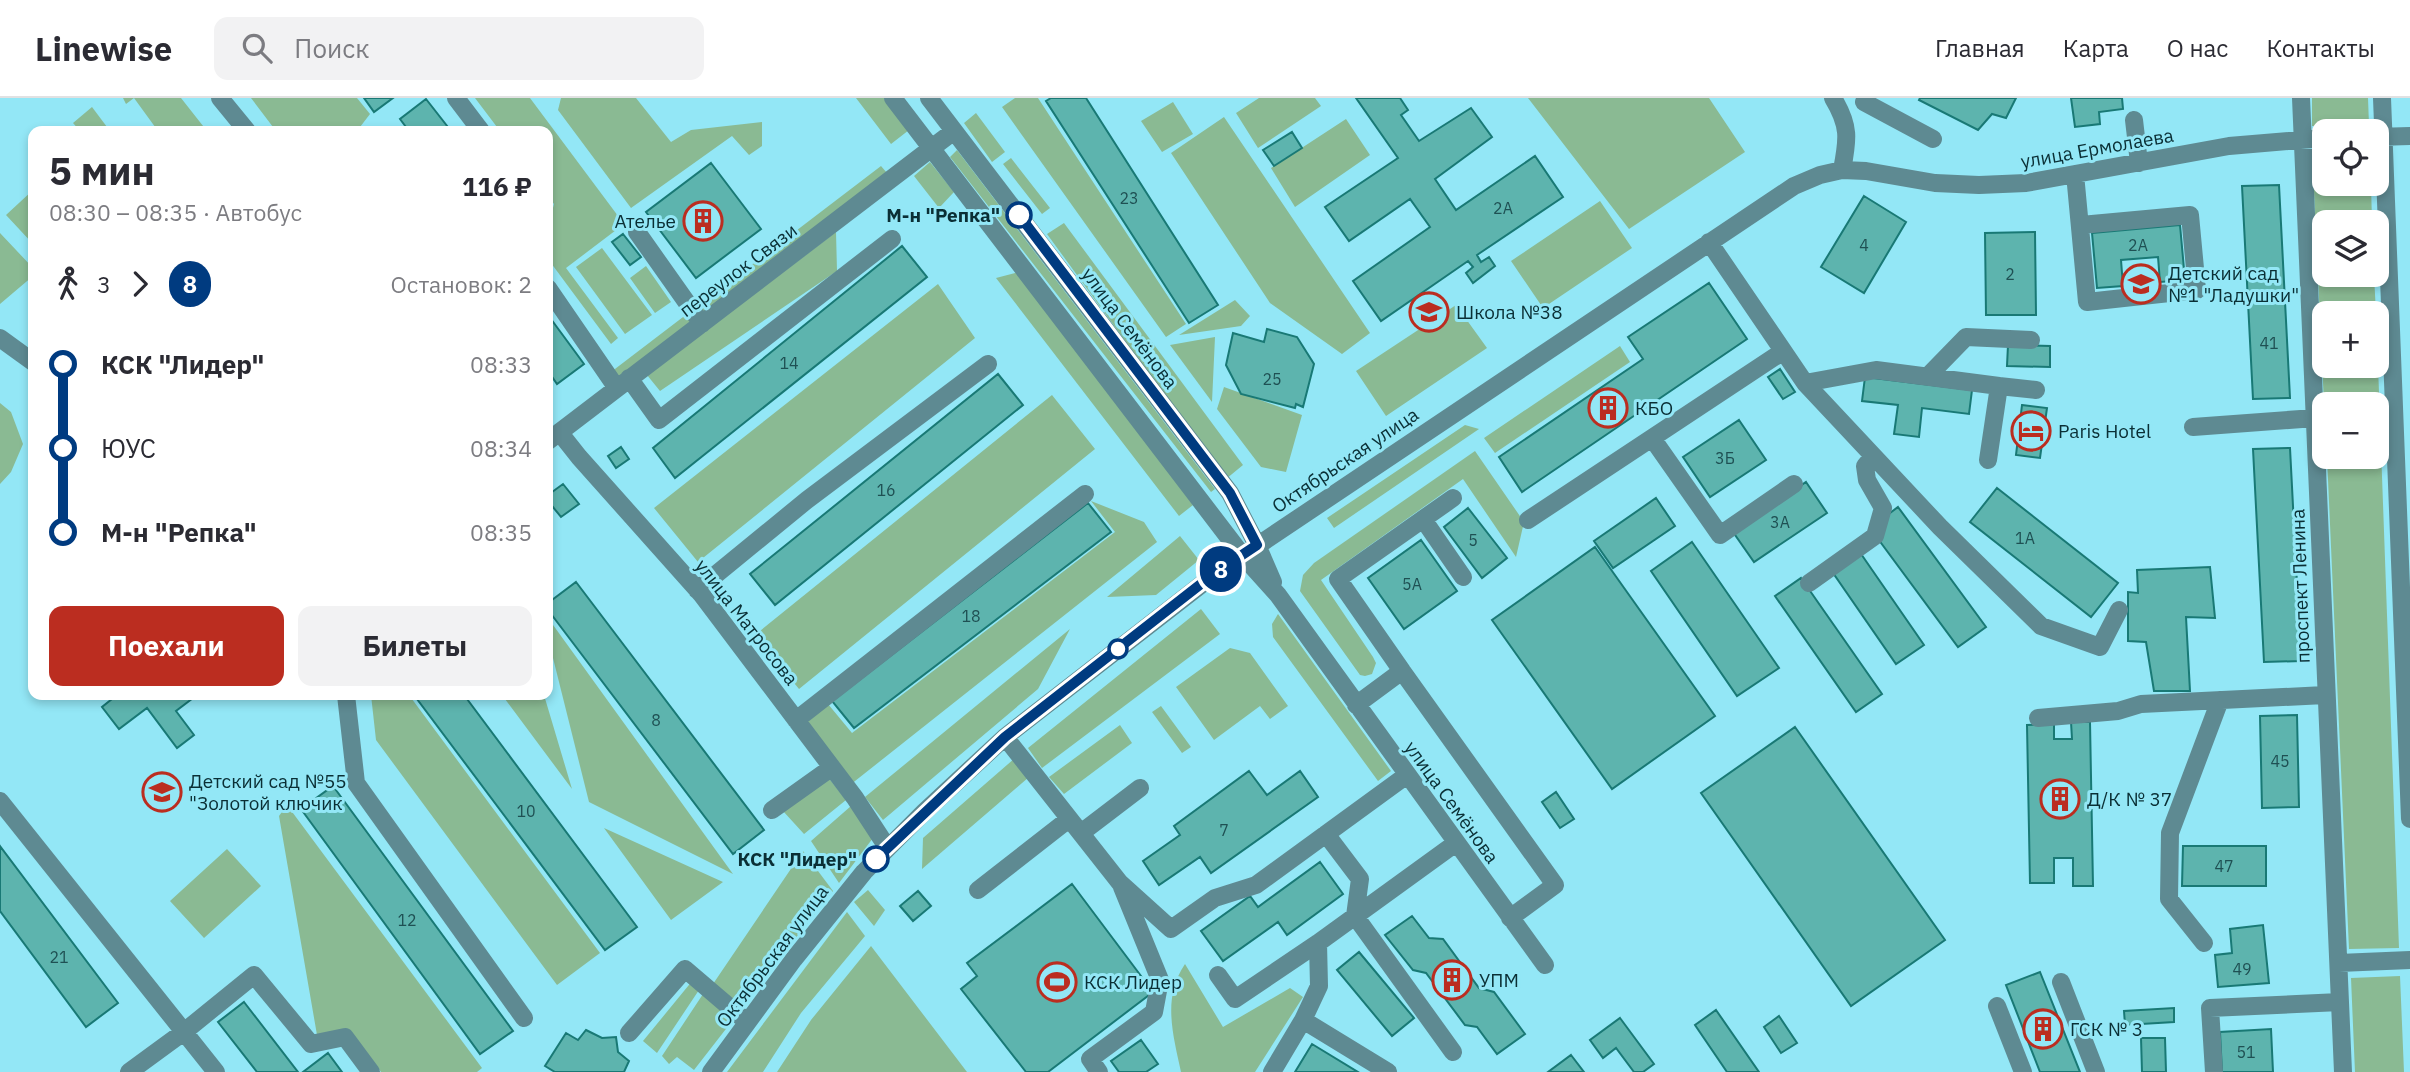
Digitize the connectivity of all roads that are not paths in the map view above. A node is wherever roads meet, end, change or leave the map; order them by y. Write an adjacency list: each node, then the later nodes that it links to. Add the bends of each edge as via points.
1 (220, 98): 11 (street)
2 (456, 98): 12 (street)
3 (893, 98): 20 (street, улица Семёнова)
4 (929, 98): 13 (street, улица Семёнова)
5 (1833, 98): 14 (street)
6 (2301, 98): 17 (street, проспект Ленина)
7 (2382, 98): 9 (street)
8 (1866, 100): 14 (street); 19 (street)
9 (2381, 119)
10 (2134, 120): 21 (street)
11 (243, 126)
12 (477, 126)
13 (954, 131): 20 (street, переулок Связи); 56 (street, улица Семёнова, via 1230,493)
14 (1848, 131): 22 (street)
15 (2410, 136): 16 (street)
16 (2389, 137)
17 (2302, 138): 18 (street, улица Ермолаева); 21 (street, улица Ермолаева); 42 (street, проспект Ленина)
18 (2312, 138)
19 (1933, 139)
20 (932, 148): 31 (street, переулок Связи); 57 (street, улица Семёнова)
21 (2138, 163): 23 (street, улица Ермолаева)
22 (1842, 170): 24 (street, Октябрьская улица); 29 (street, Октябрьская улица, via 1794,186)
23 (2075, 174): 24 (street, улица Ермолаева, via 1979,185); 26 (street)
24 (1898, 175)
25 (2384, 196): 44 (street)
26 (2081, 225): 26 (street, via 2087,302 2197,290 2190,215)
27 (637, 232): 31 (street)
28 (892, 239): 38 (street, via 659,420)
29 (1709, 242): 34 (street); 56 (street, Октябрьская улица)
30 (553, 294): 38 (street)
31 (702, 324): 38 (street, переулок Связи)
32 (0, 338): 35 (street)
33 (2031, 340): 37 (street, via 1966,337)
34 (1783, 352): 39 (street); 47 (street)
35 (28, 358)
36 (988, 364): 60 (street, via 807,500)
37 (1928, 376): 39 (street, via 1875,370); 40 (street)
38 (623, 383): 46 (street, переулок Связи)
39 (1805, 383): 48 (street)
40 (1999, 386): 41 (street); 49 (street)
41 (2036, 390)
42 (2314, 392)
43 (2312, 418): 45 (street)
44 (2402, 426): 64 (street)
45 (2193, 427)
46 (554, 437): 60 (street, улица Матросова, via 579,457)
47 (1652, 439): 51 (street, via 1720,535); 55 (street)
48 (1874, 456): 59 (street, via 1866,466 1867,480 1883,508 1875,536); 62 (street, via 2041,626 2100,646)
49 (1988, 460)
50 (2317, 469): 65 (street, проспект Ленина)
51 (1794, 484)
52 (1085, 494): 70 (street)
53 (1454, 498): 54 (street)
54 (1423, 519): 58 (street); 63 (street, via 1338,579)
55 (1528, 520)
56 (1257, 545): 57 (street, Октябрьская улица); 61 (street, улица Семёнова)
57 (1242, 555): 61 (street, улица Семёнова); 71 (street, Октябрьская улица)
58 (1463, 577)
59 (1809, 583)
60 (697, 590): 70 (street, улица Матросова)
61 (1278, 595): 68 (street, улица Семёнова)
62 (2119, 610)
63 (1402, 671): 68 (street); 86 (street, via 1555,885)
64 (2407, 684): 78 (street)
65 (2325, 695): 67 (street); 90 (street, проспект Ленина)
66 (347, 700): 96 (street, via 356,783)
67 (2220, 700): 69 (street, via 2141,704 2118,711); 88 (street, via 2170,833 2169,898)
68 (1356, 705): 73 (street, улица Семёнова)
69 (2038, 718)
70 (796, 720): 72 (street, улица Матросова)
71 (1005, 737): 77 (street); 82 (street, Октябрьская улица)
72 (831, 768): 76 (street); 82 (street, улица Матросова)
73 (1407, 775): 80 (street); 81 (street, улица Семёнова)
74 (1140, 788): 79 (street)
75 (0, 801): 99 (street)
76 (772, 810)
77 (1069, 819): 79 (street); 84 (street)
78 (2410, 819)
79 (1081, 833): 83 (street)
80 (1326, 834): 83 (street, via 1256,885 1215,898 1171,929); 85 (street, via 1360,879)
81 (1456, 843): 85 (street); 86 (street, улица Семёнова)
82 (887, 847): 98 (street, Октябрьская улица)
83 (1120, 883): 106 (street, via 1160,980 1154,1012 1090,1059)
84 (978, 890)
85 (1355, 916): 87 (street); 101 (street)
86 (1510, 918): 91 (street, улица Семёнова)
87 (1318, 943): 92 (street, via 1235,999); 97 (street, via 1320,986)
88 (2204, 943)
89 (2410, 960): 90 (street)
90 (2339, 963): 94 (street, проспект Ленина)
91 (1545, 965)
92 (1218, 975)
93 (2061, 982): 110 (street)
94 (2340, 1002): 111 (street, via 2210,1008); 112 (street, проспект Ленина)
95 (1997, 1006): 109 (street)
96 (524, 1018)
97 (1303, 1020): 107 (street); 108 (street)
98 (747, 1022): 100 (street, via 685,969); 105 (street, Октябрьская улица)
99 (185, 1031): 102 (street); 103 (street); 104 (street, via 254,975 311,1044 345,1037)
100 (629, 1033)
101 (1453, 1052)
102 (129, 1072)
103 (215, 1072)
104 (371, 1072)
105 (711, 1072)
106 (1099, 1072)
107 (1272, 1072)
108 (1388, 1072)
109 (2023, 1072)
110 (2096, 1072)
111 (2214, 1072)
112 (2343, 1072)

